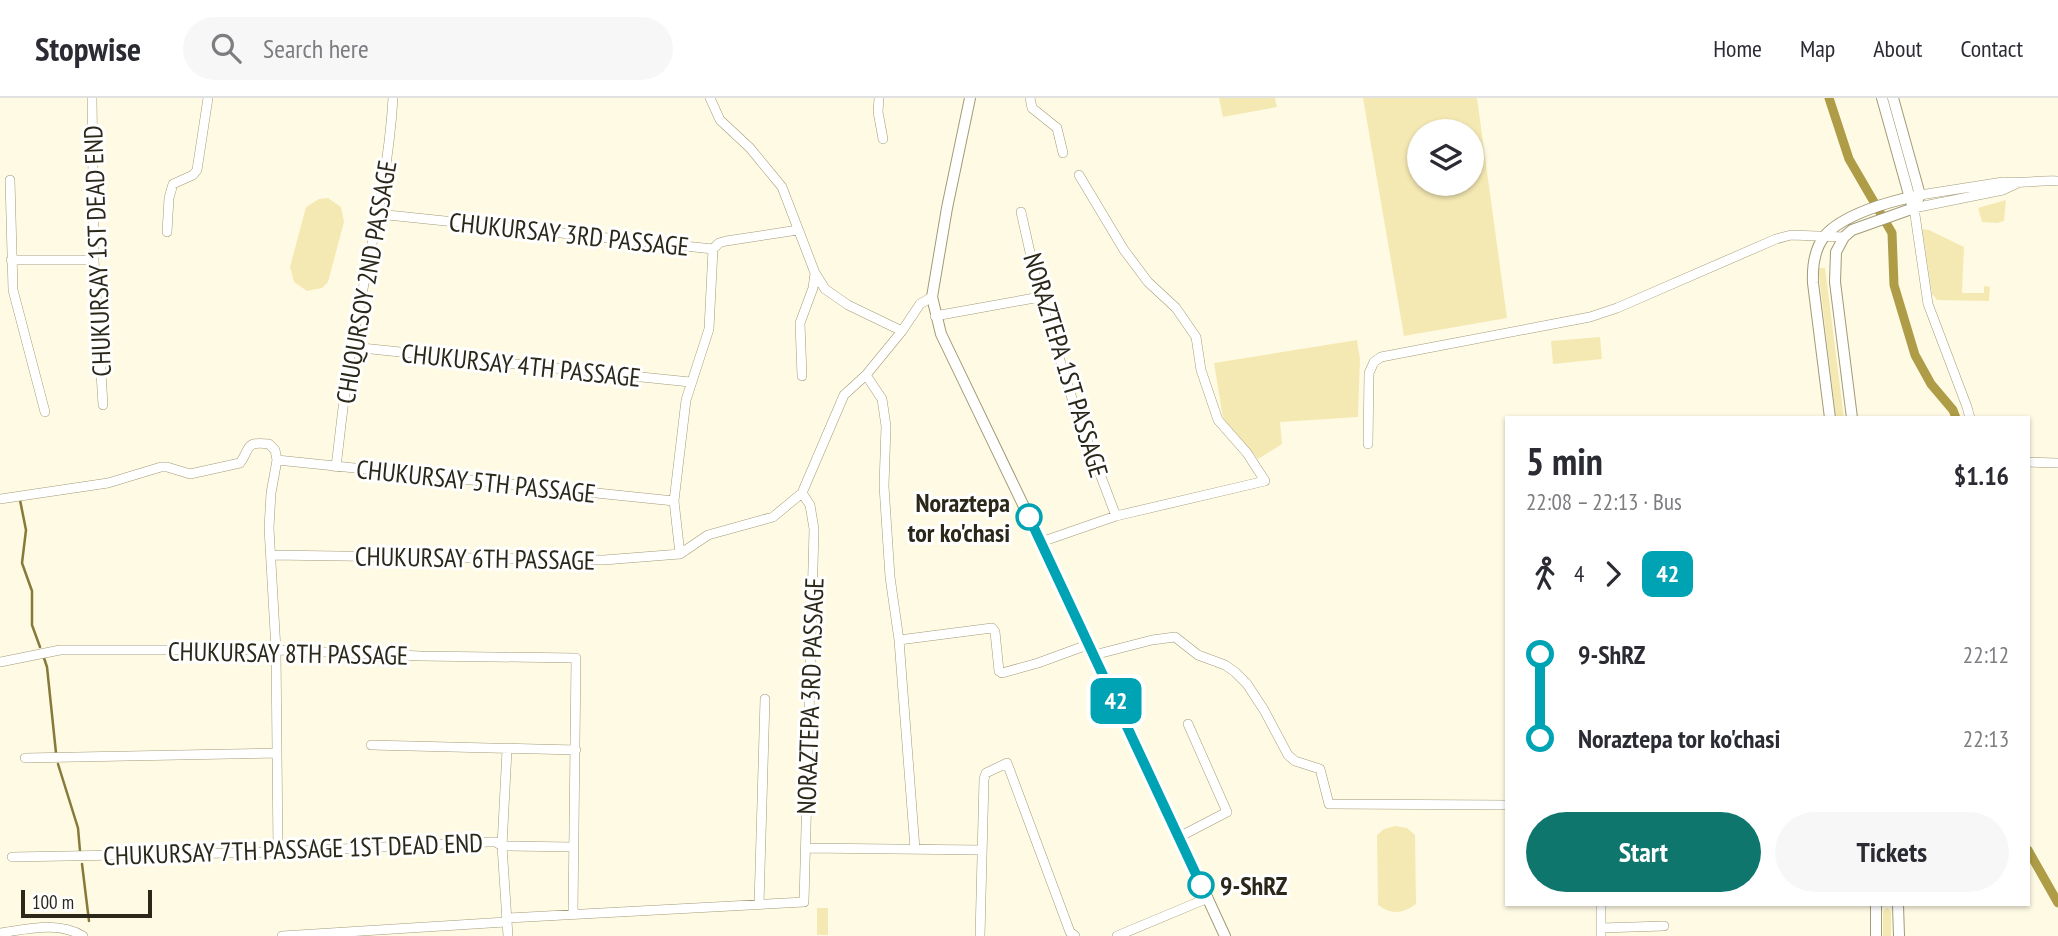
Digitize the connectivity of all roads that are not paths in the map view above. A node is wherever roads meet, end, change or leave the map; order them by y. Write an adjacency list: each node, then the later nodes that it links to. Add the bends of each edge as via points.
1 (92, 98): 26 (street, CHUKURSAY 1ST DEAD END)
2 (208, 98): 21 (street, via 197,170 173,184)
3 (393, 98): 18 (street, CHUQURSOY 2ND PASSAGE)
4 (710, 98): 20 (street, via 727,129 750,148 782,187)
5 (879, 98): 10 (street)
6 (970, 98): 28 (main road)
7 (1030, 98): 11 (street, via 1032,108 1057,128)
8 (1882, 98): 16 (main road)
9 (1892, 98): 16 (main road)
10 (883, 139)
11 (1063, 153)
12 (1079, 175): 49 (street, via 1124,250 1196,337 1201,370 1218,420 1265,481)
13 (10, 180): 25 (street)
14 (2058, 181): 15 (street)
15 (2016, 184): 16 (street, via 2003,190); 16 (street, via 2003,182)
16 (1914, 200): 19 (main road, via 1898,212); 19 (main road, via 1895,200); 40 (street, via 1928,304)
17 (1021, 212): 29 (street, NORAZTEPA 1ST PASSAGE)
18 (378, 214): 24 (street, CHUKURSAY 3RD PASSAGE); 32 (street, CHUQURSOY 2ND PASSAGE)
19 (1862, 219): 22 (main road, via 1837,223); 23 (main road)
20 (798, 230): 24 (street, CHUKURSAY 3RD PASSAGE, via 719,243); 27 (street)
21 (167, 232)
22 (1823, 237): 23 (street); 38 (main road, via 1813,273); 41 (street, via 1776,239 1590,317 1378,358 1368,376)
23 (1844, 237): 39 (main road, via 1836,252 1834,272)
24 (713, 249): 35 (street, via 709,329)
25 (11, 260): 26 (street); 37 (street, via 13,290)
26 (94, 260): 36 (street, CHUKURSAY 1ST DEAD END)
27 (815, 273): 31 (street, via 825,289 848,305); 34 (street, via 800,323)
28 (932, 297): 30 (main road); 31 (street, via 920,303)
29 (1040, 297): 30 (street); 49 (street, NORAZTEPA 1ST PASSAGE)
30 (935, 316): 50 (main road, via 948,353)
31 (902, 331): 33 (street)
32 (352, 347): 35 (street, CHUKURSAY 4TH PASSAGE); 45 (street, CHUQURSOY 2ND PASSAGE)
33 (866, 375): 46 (street, via 844,395); 53 (street, via 882,399 886,426 885,500)
34 (802, 376)
35 (690, 382): 48 (street)
36 (103, 405)
37 (45, 412)
38 (1830, 416)
39 (1852, 416)
40 (1969, 416)
41 (1368, 444)
42 (277, 460): 45 (street, CHUKURSAY 5TH PASSAGE); 47 (street, via 269,444 251,445 240,463 190,474 160,467 108,483); 52 (street, via 271,493)
43 (2030, 462): 44 (street)
44 (2058, 463)
45 (336, 467): 48 (street, CHUKURSAY 5TH PASSAGE)
46 (802, 493): 51 (street, via 773,517 708,535); 68 (street, NORAZTEPA 3RD PASSAGE, via 810,505 814,530)
47 (0, 499)
48 (674, 502): 51 (street)
49 (1115, 516): 50 (street)
50 (1041, 542): 55 (main road)
51 (680, 554): 52 (street, CHUKURSAY 6TH PASSAGE, via 604,560)
52 (271, 555): 54 (street)
53 (899, 640): 55 (street, via 992,628 1002,673); 69 (street)
54 (276, 650): 56 (street, CHUKURSAY 8TH PASSAGE, via 60,650); 61 (street, CHUKURSAY 8TH PASSAGE, via 576,658); 62 (street)
55 (1092, 650): 64 (street, via 1175,637 1198,654 1225,665 1247,684 1288,755 1318,767 1329,804); 65 (main road)
56 (0, 662)
57 (765, 699): 74 (street)
58 (1188, 723): 65 (street, via 1227,812)
59 (371, 745): 60 (street)
60 (507, 750): 61 (street); 66 (street)
61 (576, 750): 67 (street)
62 (277, 753): 63 (street); 71 (street)
63 (25, 758)
64 (1505, 805)
65 (1179, 838): 73 (main road)
66 (502, 846): 67 (street, CHUKURSAY 7TH PASSAGE 1ST DEAD END); 71 (street, CHUKURSAY 7TH PASSAGE 1ST DEAD END, via 488,842); 79 (street)
67 (573, 847): 78 (street)
68 (806, 848): 69 (street); 74 (street, NORAZTEPA 3RD PASSAGE, via 804,902)
69 (915, 849): 70 (street)
70 (981, 850): 86 (street); 87 (street, via 984,776 1007,763)
71 (278, 852): 72 (street, CHUKURSAY 7TH PASSAGE 1ST DEAD END)
72 (12, 857)
73 (1208, 898): 88 (street); 89 (main road)
74 (759, 904): 78 (street)
75 (1601, 906): 81 (street)
76 (1876, 906): 90 (main road)
77 (1898, 906): 91 (main road)
78 (573, 912): 79 (street)
79 (506, 920): 84 (street); 85 (street)
80 (1664, 926): 81 (street)
81 (1601, 932)
82 (0, 933): 83 (street, via 58,927)
83 (83, 936)
84 (282, 936)
85 (508, 936)
86 (980, 936)
87 (1075, 936)
88 (1117, 936)
89 (1225, 936)
90 (1876, 936)
91 (1899, 936)

